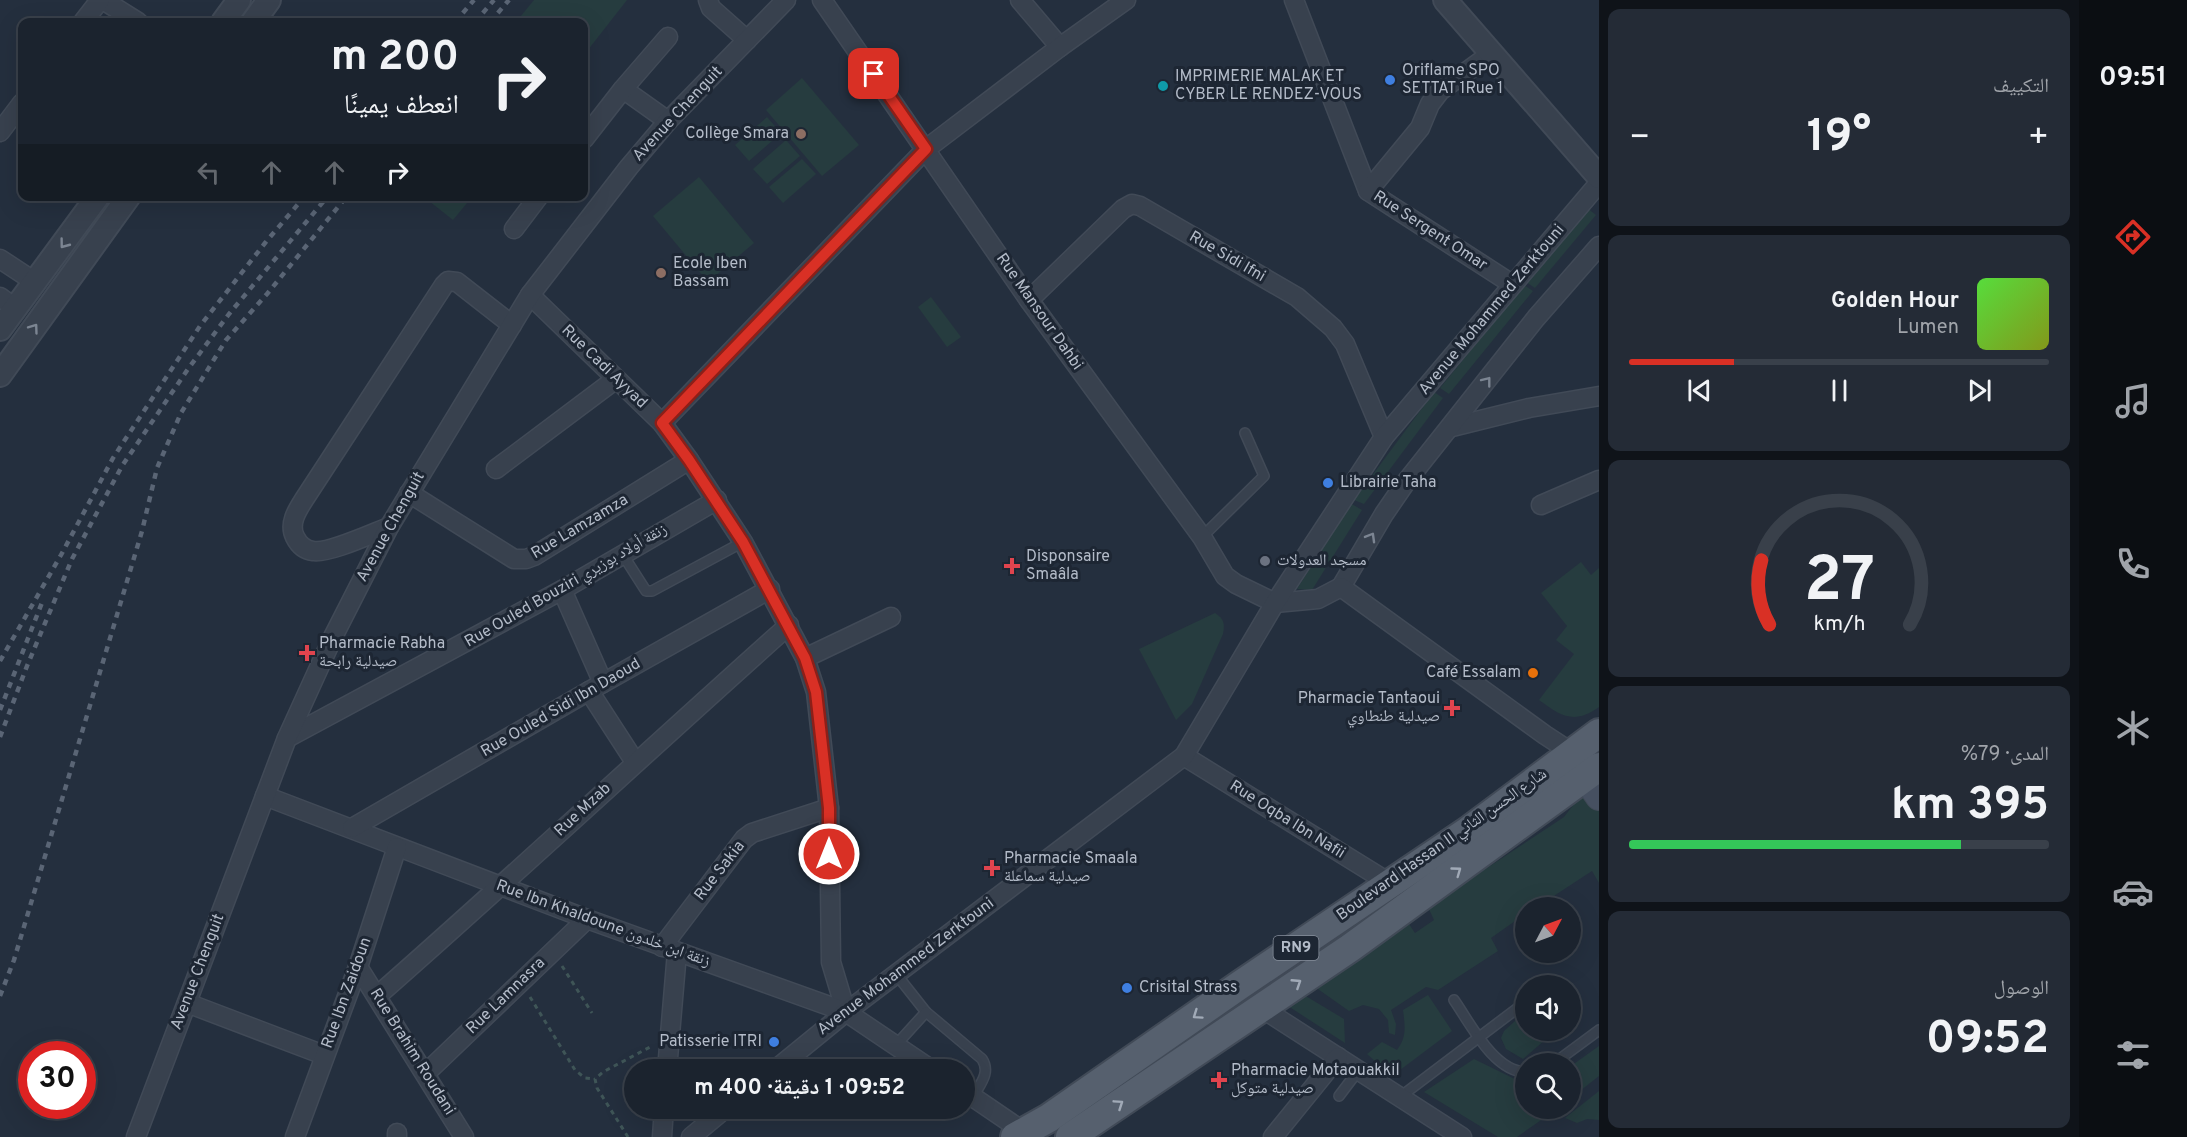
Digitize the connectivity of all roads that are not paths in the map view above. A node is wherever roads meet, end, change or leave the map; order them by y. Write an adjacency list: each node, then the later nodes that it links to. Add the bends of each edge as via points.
1 (102, 0): 11 (street); 12 (street)
2 (240, 0): 13 (street)
3 (269, 0): 14 (street)
4 (708, 0): 16 (street, via 711,8)
5 (786, 0): 16 (street, Avenue Chenguit)
6 (822, 0): 24 (street, Rue Mansour Dahbi)
7 (1020, 0): 17 (street)
8 (1126, 0): 17 (street)
9 (1294, 0): 27 (street, Rue Sergent Omar)
10 (1445, 0): 18 (street)
11 (132, 12)
12 (86, 18)
13 (226, 18)
14 (256, 18)
15 (668, 37): 19 (street)
16 (747, 40): 21 (street, Avenue Chenguit)
17 (1060, 47): 24 (street)
18 (1492, 53): 25 (street); 27 (street, via 1440,91 1420,128)
19 (623, 89): 21 (street); 23 (street)
20 (18, 108): 22 (street)
21 (668, 121): 36 (street, Avenue Chenguit)
22 (0, 132)
23 (588, 134)
24 (926, 149): 37 (street, Rue Mansour Dahbi); 44 (street)
25 (1599, 177)
26 (1599, 183): 35 (street, Avenue Mohammed Zerktouni)
27 (1368, 191): 35 (street, Rue Sergent Omar)
28 (94, 201): 34 (street, one-way to 34)
29 (125, 201): 41 (street, one-way to 29)
30 (535, 201): 31 (street)
31 (514, 229)
32 (1599, 246): 45 (street, one-way to 32, via 1536,318)
33 (0, 259): 34 (street)
34 (35, 282): 38 (street)
35 (1512, 284): 47 (street, Avenue Mohammed Zerktouni)
36 (530, 295): 39 (street, Avenue Chenguit); 42 (street, Rue Cadi Ayyad)
37 (1029, 300): 47 (street, Rue Sidi Ifni, via 1123,209 1132,204 1140,206 1297,297 1333,327 1345,344); 55 (street, Rue Mansour Dahbi)
38 (8, 303): 40 (street)
39 (512, 325): 51 (street, Avenue Chenguit); 54 (street, via 457,282 448,281 292,523 303,549 320,552)
40 (0, 329)
41 (0, 375)
42 (616, 379): 44 (street, Rue Cadi Ayyad); 49 (street)
43 (1599, 396): 45 (street)
44 (662, 423): 48 (street, Rue Cadi Ayyad)
45 (1452, 427): 58 (street, one-way to 45, via 1400,490)
46 (1245, 433): 55 (lane, via 1264,476)
47 (1384, 437): 61 (street, Avenue Mohammed Zerktouni)
48 (689, 460): 51 (street, Rue Lamzamza, via 526,559 514,559); 52 (street, Rue Cadi Ayyad)
49 (496, 469)
50 (1599, 480): 53 (street)
51 (409, 493): 54 (street, Avenue Chenguit)
52 (717, 500): 56 (street, Rue Cadi Ayyad); 57 (street, Rue Ouled Bouziri زنقة أولاد بوزيري)
53 (1541, 506)
54 (389, 527): 67 (street, Avenue Chenguit)
55 (1202, 537): 61 (street, Rue Mansour Dahbi, via 1225,576)
56 (743, 542): 57 (lane, via 652,591 646,591); 59 (street, Rue Cadi Ayyad)
57 (623, 555): 60 (street, Rue Ouled Bouziri زنقة أولاد بوزيري)
58 (1341, 587): 61 (street, via 1318,599); 70 (street, via 1545,735)
59 (770, 589): 63 (street, Rue Cadi Ayyad); 65 (street, Rue Ouled Sidi Ibn Daoud)
60 (562, 590): 65 (street); 67 (street, Rue Ouled Bouziri زنقة أولاد بوزيري)
61 (1275, 603): 68 (street, Avenue Mohammed Zerktouni)
62 (891, 617): 64 (street)
63 (789, 625): 64 (street, Rue Cadi Ayyad); 69 (street, Rue Mzab)
64 (805, 658): 72 (street, Rue Cadi Ayyad, via 816,692)
65 (596, 687): 69 (street); 73 (street, Rue Ouled Sidi Ibn Daoud)
66 (1599, 733): 70 (main road, Boulevard Hassan II شارع الحسن الثاني / RN9)
67 (287, 738): 71 (street, Avenue Chenguit)
68 (1184, 756): 75 (street, Rue Oqba Ibn Nafii); 80 (street, Avenue Mohammed Zerktouni)
69 (635, 762): 76 (street, Rue Mzab)
70 (1584, 774): 75 (main road, Boulevard Hassan II شارع الحسن الثاني / RN9, via 1468,831); 84 (main road, Boulevard Hassan II شارع الحسن الثاني / RN9, one-way to 70, via 1394,917)
71 (266, 796): 73 (street, Rue Ibn Khaldoune زنقة ابن خلدون); 83 (street, Avenue Chenguit)
72 (829, 808): 78 (street, Rue Sakia, via 744,838); 86 (street, Rue Cadi Ayyad, via 830,946 834,977)
73 (352, 828): 74 (street, Rue Ibn Khaldoune زنقة ابن خلدون)
74 (397, 847): 76 (street, Rue Ibn Khaldoune زنقة ابن خلدون); 79 (street, Rue Ibn Zaidoun)
75 (1391, 884): 106 (main road, Boulevard Hassan II شارع الحسن الثاني / RN9, one-way to 106)
76 (501, 887): 77 (street, Rue Ibn Khaldoune زنقة ابن خلدون); 81 (street, Rue Mzab)
77 (587, 919): 78 (street, Rue Ibn Khaldoune زنقة ابن خلدون); 99 (street, Rue Lamnasra)
78 (669, 950): 86 (street, Rue Ibn Khaldoune زنقة ابن خلدون); 94 (street)
79 (358, 967): 81 (street, Rue Brahim Roudani); 92 (street, Rue Ibn Zaidoun)
80 (896, 974): 86 (street, Avenue Mohammed Zerktouni); 87 (lane)
81 (377, 996): 99 (street, Rue Brahim Roudani)
82 (1454, 1000): 89 (lane)
83 (187, 1004): 92 (street); 108 (street, Avenue Chenguit)
84 (1260, 1007): 93 (street); 113 (main road, Boulevard Hassan II شارع الحسن الثاني / RN9, one-way to 84)
85 (1515, 1010): 89 (lane)
86 (846, 1012): 90 (street, Rue Ibn Khaldoune زنقة ابن خلدون); 95 (street, Avenue Mohammed Zerktouni)
87 (926, 1012): 90 (lane); 100 (lane, via 982,1059 985,1075)
88 (1599, 1030): 91 (lane)
89 (1480, 1037): 97 (lane, via 1498,1061); 102 (lane)
90 (896, 1045): 96 (street, Rue Ibn Khaldoune زنقة ابن خلدون)
91 (1568, 1053)
92 (324, 1054): 109 (street, Rue Ibn Zaidoun)
93 (1338, 1058): 98 (street); 114 (street)
94 (668, 1059)
95 (788, 1059)
96 (916, 1059)
97 (1515, 1070)
98 (1358, 1071): 101 (lane); 102 (street)
99 (426, 1073): 110 (street, Rue Brahim Roudani)
100 (975, 1087)
101 (1339, 1096)
102 (1400, 1097): 107 (street)
103 (975, 1099): 106 (street)
104 (663, 1119): 111 (street)
105 (713, 1119): 112 (street)
106 (1023, 1135)
107 (1459, 1136)
108 (136, 1137)
109 (295, 1137)
110 (464, 1137)
111 (662, 1137)
112 (691, 1137)
113 (1070, 1137)
114 (1273, 1137)

